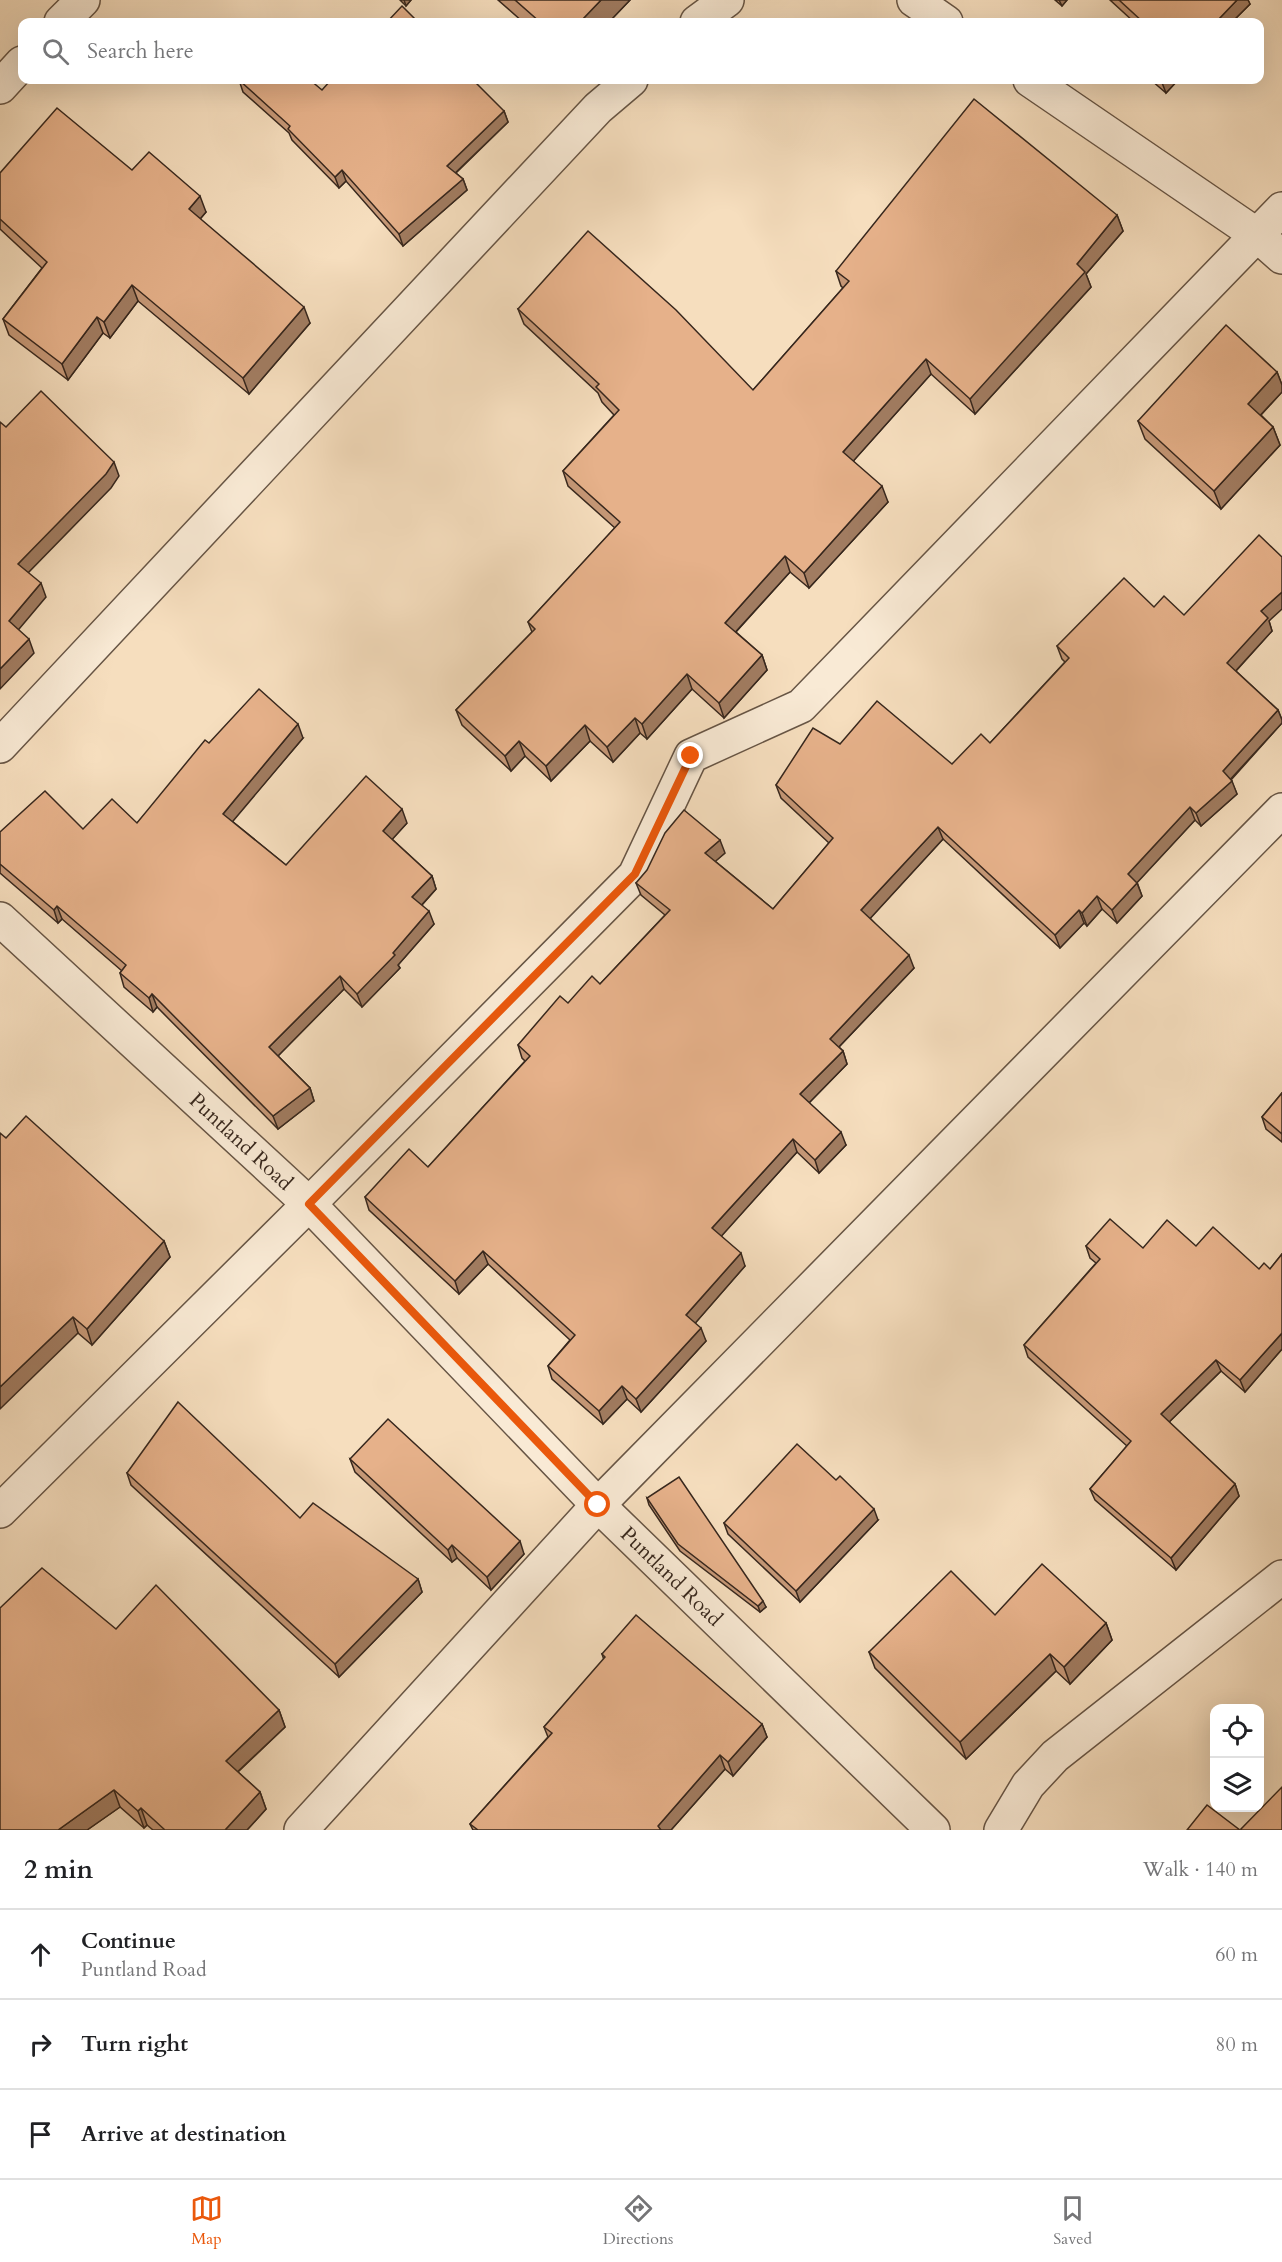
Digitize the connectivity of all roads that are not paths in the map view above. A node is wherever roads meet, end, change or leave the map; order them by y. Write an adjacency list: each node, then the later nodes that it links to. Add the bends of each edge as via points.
1 (83, 0): 4 (street)
2 (727, 0): 5 (street)
3 (914, 0): 6 (street)
4 (65, 18)
5 (702, 18)
6 (940, 18)
7 (18, 67): 10 (street)
8 (626, 84): 14 (street, via 598,108)
9 (1036, 84): 12 (street)
10 (0, 87)
11 (1282, 209): 12 (street)
12 (1257, 235): 13 (street); 17 (street, via 801,706 691,756 635,874)
13 (1282, 257)
14 (0, 746)
15 (1282, 810): 18 (street)
16 (0, 919): 17 (street, Puntland Road)
17 (309, 1204): 18 (street, Puntland Road); 19 (street)
18 (598, 1505): 21 (street); 22 (street, Puntland Road)
19 (0, 1511)
20 (1282, 1577): 23 (street, via 1055,1756 1028,1785)
21 (301, 1830)
22 (933, 1830)
23 (1001, 1830)

